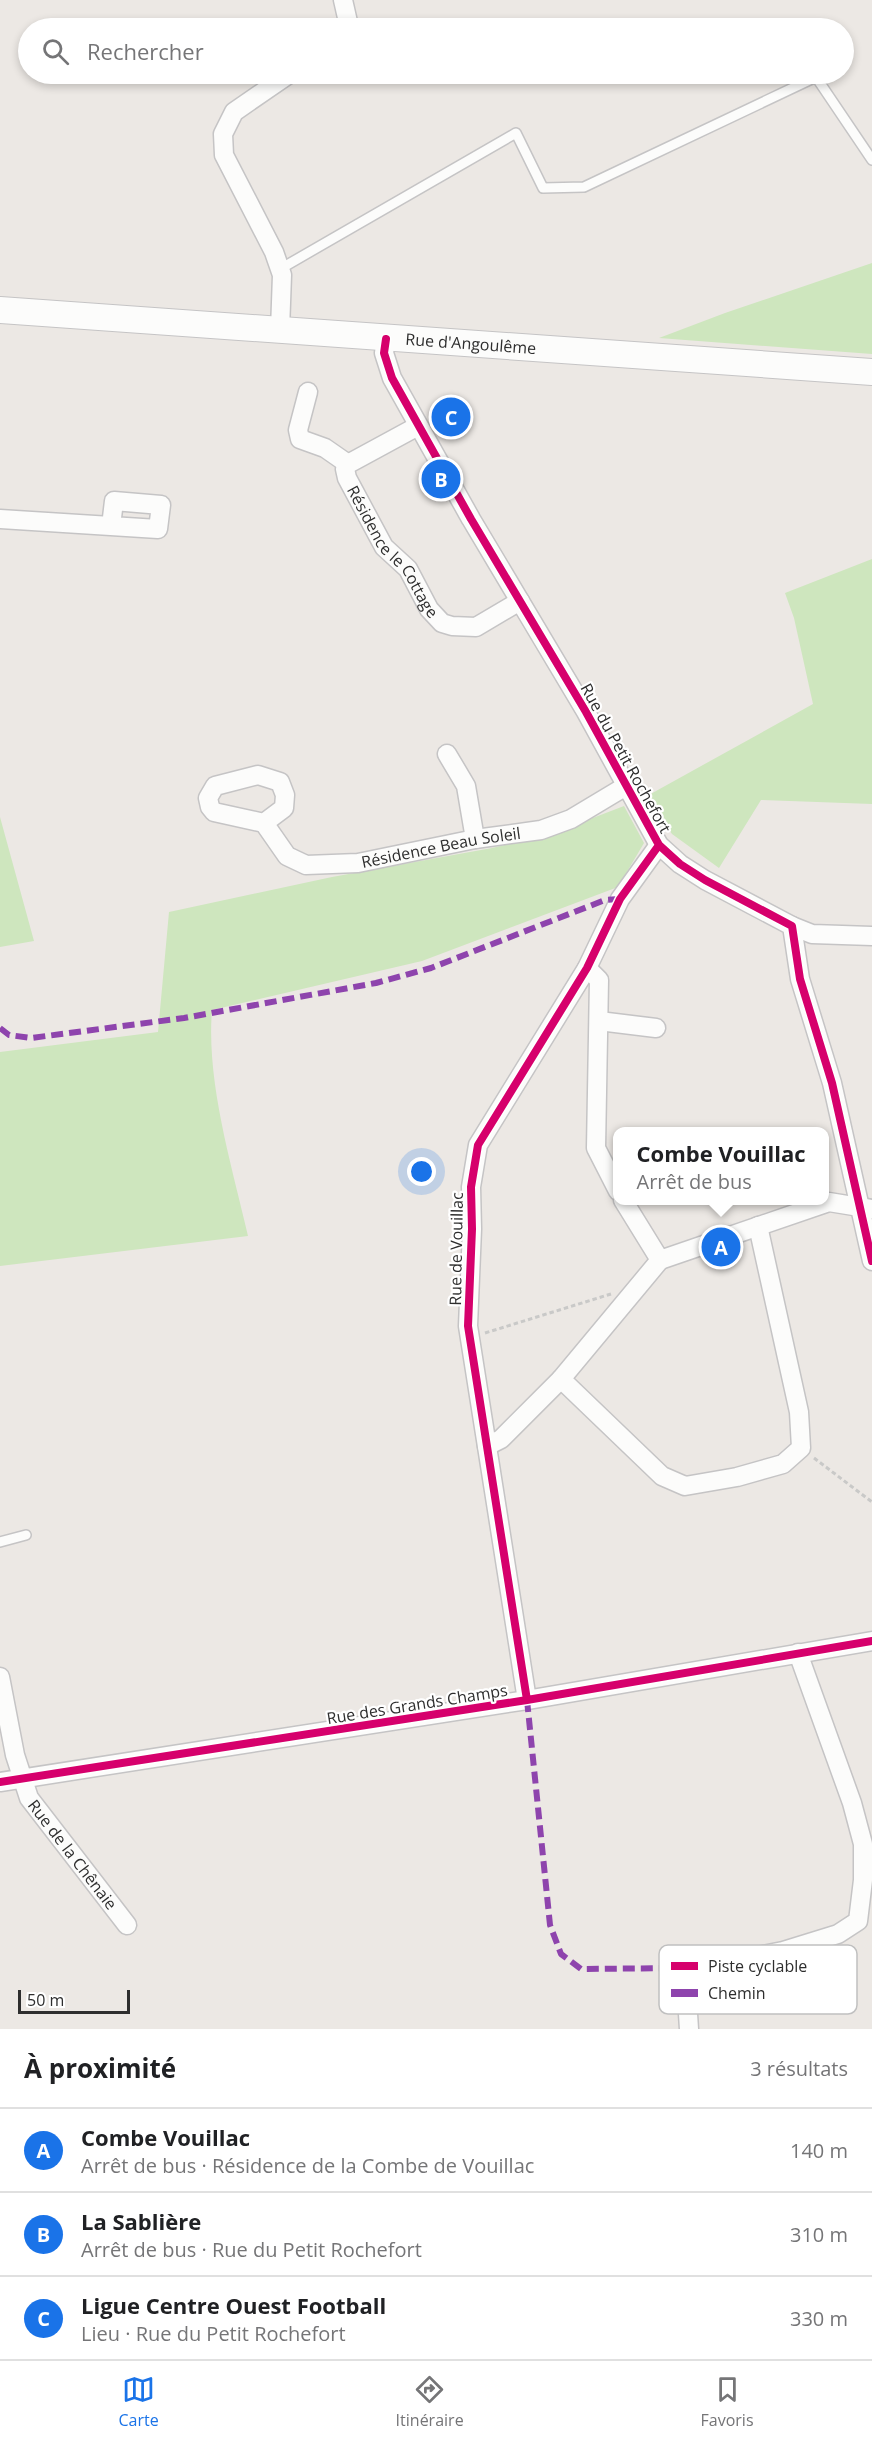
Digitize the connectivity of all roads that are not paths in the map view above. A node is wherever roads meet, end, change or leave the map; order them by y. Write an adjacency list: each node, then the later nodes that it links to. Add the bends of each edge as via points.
1 (343, 0): 2 (street)
2 (347, 18)
3 (275, 84): 7 (street, via 234,112 223,134 224,155)
4 (801, 84): 7 (lane, via 584,187 543,188 516,134)
5 (821, 84): 6 (lane)
6 (872, 160)
7 (280, 269): 9 (street)
8 (0, 310): 9 (street, Rue d'Angoulême)
9 (280, 330): 10 (street, Rue d'Angoulême)
10 (386, 339): 11 (street, Rue d'Angoulême); 13 (street, Rue du Petit Rochefort, via 384,353 392,378)
11 (872, 372)
12 (308, 392): 14 (street, Résidence le Cottage, via 298,430 300,439 325,448)
13 (418, 426): 14 (street, Résidence le Cottage); 17 (street, Rue du Petit Rochefort)
14 (348, 464): 17 (street, Résidence le Cottage, via 347,478 384,547 408,569 436,618 452,626 476,627)
15 (0, 519): 16 (street)
16 (111, 526)
17 (520, 601): 19 (street, Rue du Petit Rochefort)
18 (447, 754): 21 (street, via 466,786)
19 (626, 786): 21 (street, Résidence Beau Soleil, via 556,825); 22 (street, Rue du Petit Rochefort)
20 (264, 823): 21 (street, Résidence Beau Soleil, via 287,856 306,865 358,862)
21 (475, 839)
22 (659, 845): 23 (street, Rue du Petit Rochefort, via 705,880); 25 (street, Rue de Vouillac, via 620,899)
23 (792, 926): 24 (street, Rue du Petit Rochefort, via 812,934); 32 (street, via 800,979)
24 (872, 936)
25 (587, 968): 26 (street, via 598,980); 37 (street, Rue de Vouillac, via 478,1144 471,1187 468,1326)
26 (599, 1021): 27 (street); 28 (street, via 596,1148)
27 (656, 1028)
28 (613, 1181)
29 (829, 1202): 32 (street)
30 (626, 1205): 34 (street)
31 (820, 1205): 33 (street)
32 (867, 1208): 35 (street)
33 (758, 1226): 34 (street); 36 (street, via 799,1412 801,1448 783,1464 685,1486 662,1476)
34 (660, 1260): 36 (street)
35 (872, 1261)
36 (561, 1379): 37 (street, via 501,1439)
37 (487, 1446): 43 (street, Rue de Vouillac)
38 (26, 1535): 39 (lane)
39 (0, 1542)
40 (872, 1641): 41 (street, Rue des Grands Champs)
41 (798, 1653): 43 (street, Rue des Grands Champs); 47 (street, via 863,1844 858,1921 838,1934)
42 (0, 1677): 44 (street, Rue de la Chênaie, via 15,1755)
43 (527, 1700): 44 (street, Rue des Grands Champs)
44 (24, 1778): 45 (street, Rue des Grands Champs); 46 (street, Rue de la Chênaie, via 29,1798)
45 (0, 1782)
46 (127, 1925)
47 (802, 1945)
48 (688, 2014): 49 (street)
49 (689, 2029)

